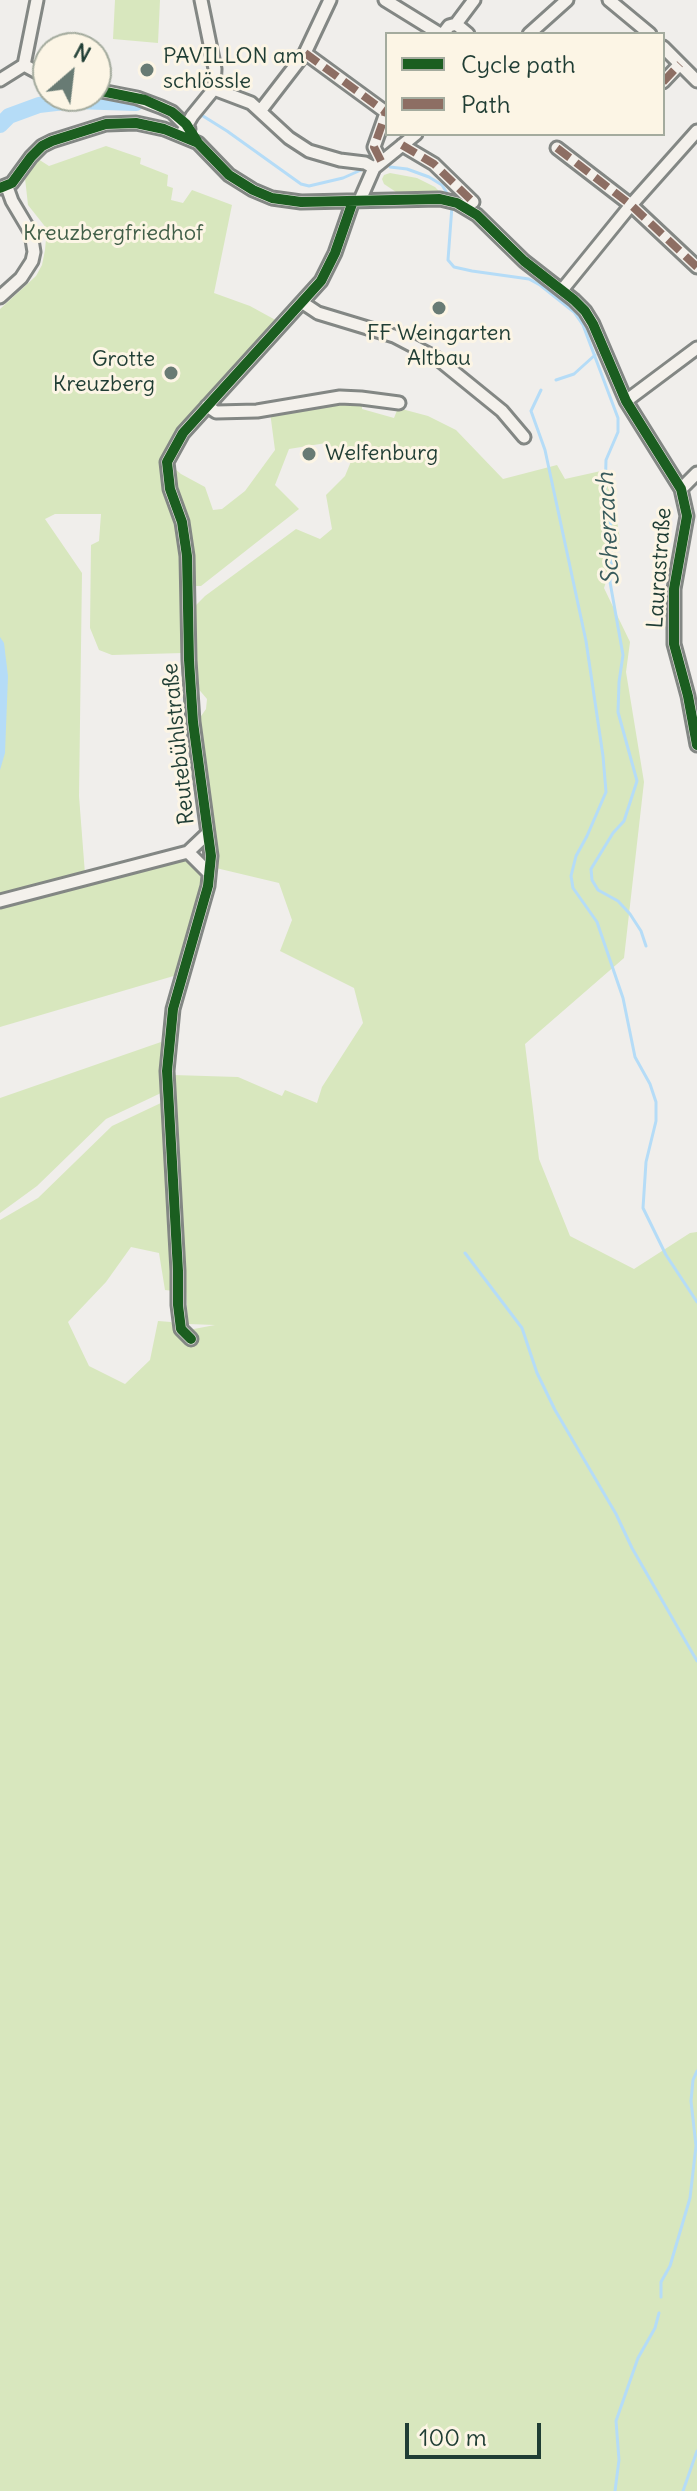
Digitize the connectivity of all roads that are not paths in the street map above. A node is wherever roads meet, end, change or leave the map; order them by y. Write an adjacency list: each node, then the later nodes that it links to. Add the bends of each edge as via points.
1 (37, 0): 17 (street)
2 (201, 0): 22 (street)
3 (330, 0): 15 (street)
4 (385, 0): 9 (street)
5 (474, 0): 8 (street)
6 (567, 0): 12 (street)
7 (609, 0): 13 (street)
8 (456, 24): 10 (street); 11 (street)
9 (439, 32)
10 (444, 32)
11 (466, 32)
12 (531, 32)
13 (648, 32)
14 (665, 49): 16 (street)
15 (305, 53): 24 (street); 25 (street)
16 (680, 64): 20 (street); 21 (street)
17 (27, 67): 18 (street); 19 (street)
18 (32, 70)
19 (0, 80)
20 (665, 80)
21 (697, 81)
22 (214, 89): 24 (street); 27 (street)
23 (112, 93): 27 (street, via 172,112)
24 (261, 110): 32 (street, via 309,151)
25 (385, 112)
26 (385, 116): 32 (street, via 374,147)
27 (184, 130): 33 (street, via 136,123 78,131 42,146); 34 (street, via 229,175 265,196 301,202)
28 (697, 131): 37 (street)
29 (413, 136): 30 (street)
30 (402, 145): 32 (street); 35 (street, via 434,164)
31 (557, 148): 37 (street)
32 (377, 164): 34 (street, Reutebühlstraße)
33 (4, 188): 38 (street)
34 (356, 200): 40 (street, via 457,203); 42 (street, Reutebühlstraße, via 330,265)
35 (473, 202)
36 (0, 205): 38 (street)
37 (631, 205): 39 (street); 40 (street)
38 (17, 211): 41 (street, via 31,233 34,252 21,278)
39 (697, 267)
40 (562, 290): 44 (street, via 593,324)
41 (0, 297)
42 (303, 303): 46 (street, Reutebühlstraße); 47 (street, via 318,313 394,336 438,359 502,411)
43 (697, 348): 44 (street)
44 (626, 401): 49 (street)
45 (399, 403): 46 (street, via 340,397 257,411 216,412)
46 (207, 406): 51 (street, Reutebühlstraße, via 176,443 167,471 187,556 193,722)
47 (524, 437)
48 (697, 473): 49 (street)
49 (681, 489): 50 (street, Laurastraße, via 687,516 674,589 674,644)
50 (697, 745)
51 (208, 833): 52 (street); 53 (street, Reutebühlstraße)
52 (188, 852): 53 (street); 54 (street)
53 (209, 873): 55 (street, Reutebühlstraße, via 173,1009 167,1071 178,1305 181,1329)
54 (0, 901)
55 (191, 1339)

